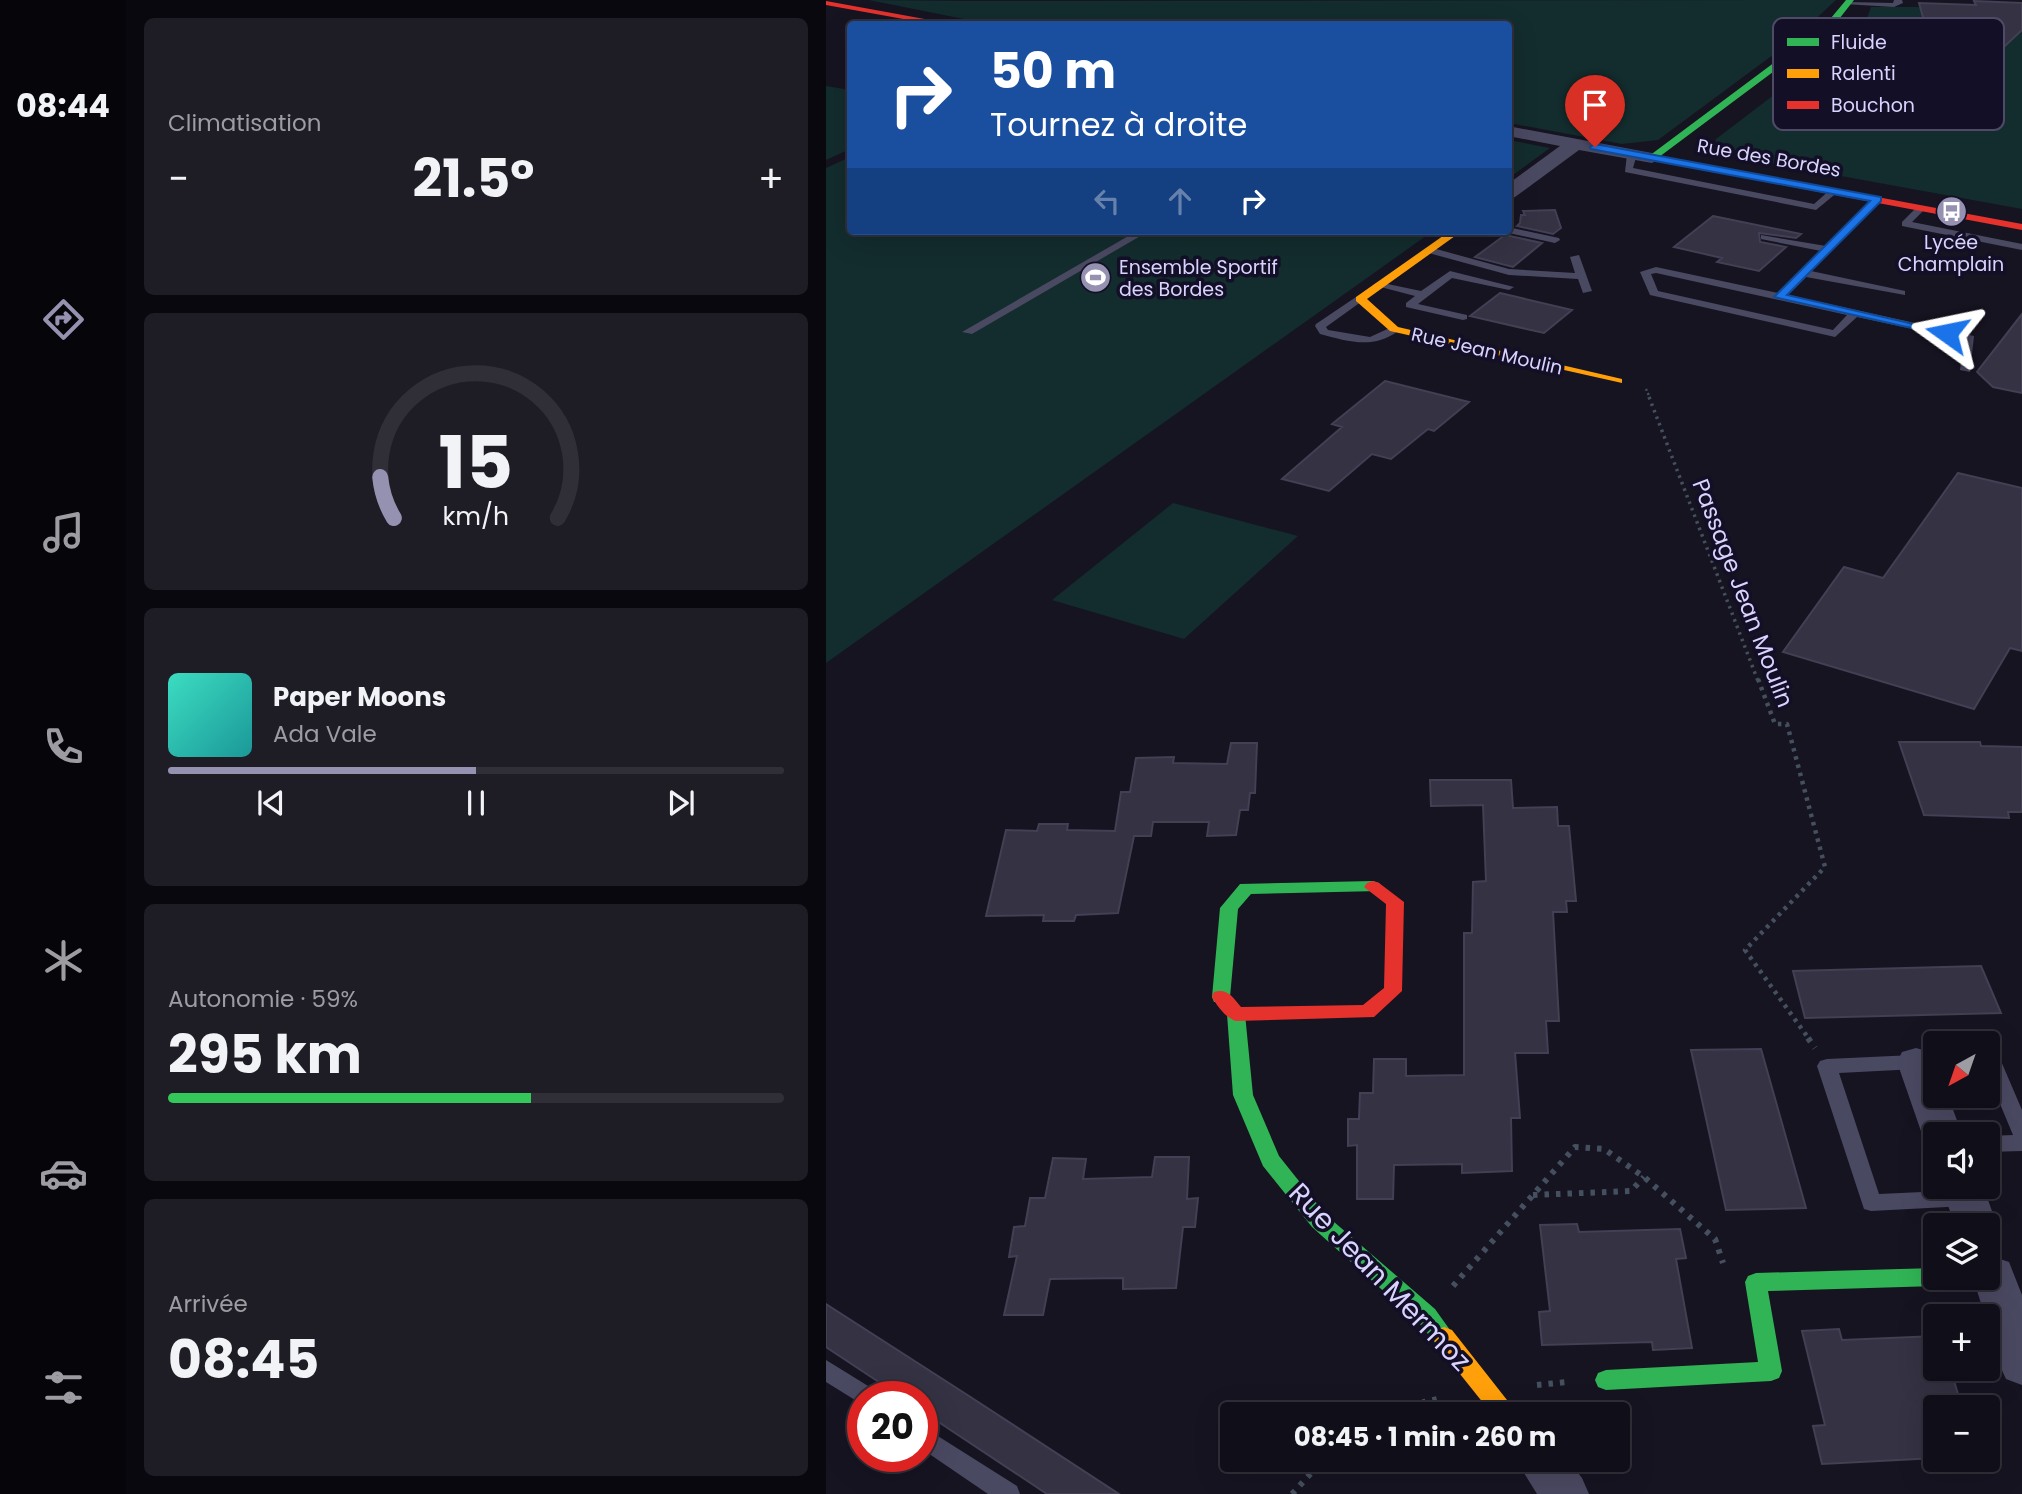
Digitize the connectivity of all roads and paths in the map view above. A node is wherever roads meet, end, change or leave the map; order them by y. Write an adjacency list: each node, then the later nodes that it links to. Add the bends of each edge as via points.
1 (1898, 0): 2 (lane, via 1894,5)
2 (1849, 2): 4 (street)
3 (826, 3): 5 (street)
4 (1836, 18)
5 (925, 21)
6 (1773, 67): 10 (street)
7 (1512, 132): 8 (street, Rue des Bordes)
8 (1576, 143): 9 (street, Rue des Bordes); 11 (street)
9 (1632, 154): 10 (street, Rue des Bordes); 12 (lane, via 1628,170 1803,204 1816,206)
10 (1652, 158): 12 (street, Rue des Bordes)
11 (1512, 190)
12 (1833, 191): 13 (street, Rue des Bordes)
13 (1878, 199): 14 (street, Rue des Bordes); 22 (lane)
14 (1921, 208): 15 (street, Rue des Bordes); 21 (lane, via 1905,224)
15 (2022, 227)
16 (1512, 231): 20 (lane)
17 (1137, 235): 37 (lane)
18 (1451, 235): 23 (street)
19 (1765, 237): 22 (lane)
20 (1555, 240)
21 (2022, 247)
22 (1828, 249): 25 (lane)
23 (1429, 250): 26 (lane, via 1529,276); 27 (street)
24 (1575, 257): 26 (lane)
25 (1804, 273): 30 (lane); 32 (lane)
26 (1582, 276): 29 (lane)
27 (1378, 285): 31 (lane); 33 (street)
28 (1510, 286): 31 (lane, via 1450,274)
29 (1587, 291)
30 (1901, 293)
31 (1423, 295): 35 (lane, via 1410,305)
32 (1780, 297): 34 (lane); 34 (lane, via 1656,270 1646,272 1654,293 1835,334)
33 (1360, 299): 36 (street, Rue Jean Moulin); 36 (lane, via 1320,326 1324,332 1363,341 1383,339)
34 (1855, 313): 38 (lane, via 1970,338)
35 (1463, 317)
36 (1394, 329): 39 (street, Rue Jean Moulin)
37 (968, 332)
38 (1966, 370)
39 (1618, 381): 42 (path, Passage Jean Moulin, via 1644,383 1775,723 1787,724 1825,867 1745,950)
40 (1236, 1014): 40 (street, via 1367,1012 1393,991 1395,902 1373,887 1246,888 1229,908 1220,995); 53 (street, Rue Jean Mermoz, via 1243,1095 1270,1160 1319,1221)
41 (1923, 1062): 42 (lane)
42 (1827, 1066): 49 (lane, via 1871,1203)
43 (2000, 1081): 44 (lane)
44 (2022, 1135)
45 (2022, 1143): 46 (lane)
46 (2000, 1144)
47 (1644, 1177): 48 (path, via 1631,1191); 48 (path, via 1604,1149 1575,1147); 51 (path, via 1715,1240 1728,1277)
48 (1533, 1195): 53 (path)
49 (1968, 1203)
50 (1923, 1277): 51 (street)
51 (1756, 1282): 56 (street, via 1771,1371)
52 (1997, 1290): 54 (street)
53 (1427, 1316): 58 (street, Rue Jean Mermoz)
54 (2022, 1365)
55 (830, 1378): 57 (lane)
56 (1606, 1380)
57 (847, 1387)
58 (1496, 1402)
59 (938, 1447): 62 (lane)
60 (1312, 1472): 63 (path)
61 (1549, 1472): 64 (street)
62 (1008, 1494)
63 (1292, 1494)
64 (1565, 1494)

